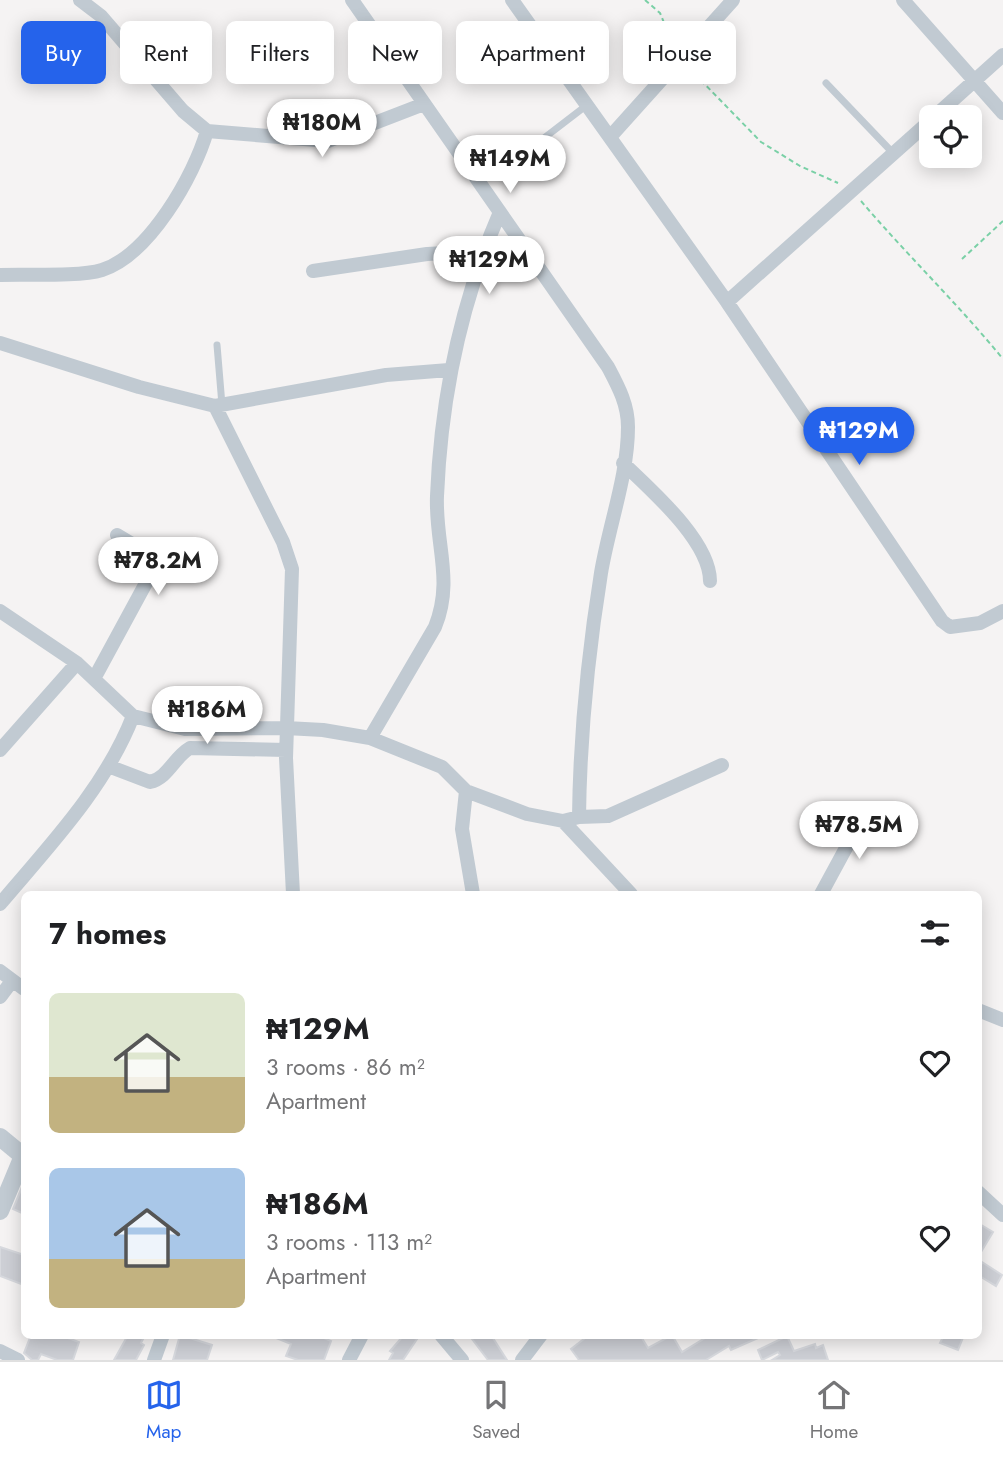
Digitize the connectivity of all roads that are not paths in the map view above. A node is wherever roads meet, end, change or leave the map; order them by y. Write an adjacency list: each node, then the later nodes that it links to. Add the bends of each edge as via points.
1 (80, 0): 14 (street, via 101,16 183,111)
2 (352, 0): 9 (street)
3 (512, 0): 11 (street)
4 (733, 0): 15 (street)
5 (903, 0): 7 (street)
6 (1003, 55): 7 (street)
7 (975, 80): 10 (street); 12 (street)
8 (826, 83): 16 (lane)
9 (424, 104): 14 (street, via 328,141); 18 (street)
10 (947, 105)
11 (587, 106): 15 (street); 17 (lane)
12 (1003, 113)
13 (919, 130): 16 (street)
14 (207, 131): 21 (street, via 192,174 138,246 118,264 99,271)
15 (610, 137): 22 (street)
16 (893, 153): 22 (street)
17 (518, 158)
18 (500, 212): 19 (street); 27 (street, via 622,393 628,427)
19 (484, 250): 20 (street); 25 (street)
20 (313, 271)
21 (0, 275)
22 (727, 302): 31 (street, via 942,621 950,627 980,623)
23 (0, 343): 26 (street, via 139,387)
24 (217, 345): 26 (lane)
25 (449, 370): 26 (street, via 386,375); 36 (street, via 437,496 446,582 443,608)
26 (219, 405): 35 (street, via 292,569)
27 (623, 463): 29 (street, via 676,517 706,560); 43 (street, via 601,574 583,704)
28 (117, 535): 33 (street, via 147,553 151,562 146,583)
29 (710, 581)
30 (0, 611): 32 (street)
31 (1003, 611)
32 (77, 663): 33 (street); 37 (street)
33 (95, 677): 34 (street)
34 (133, 716): 35 (street, via 185,729); 40 (street)
35 (286, 728): 36 (street); 38 (street)
36 (370, 738): 41 (street, via 442,767)
37 (0, 750)
38 (286, 750): 40 (street, via 190,748 164,775 150,782); 45 (street)
39 (722, 765): 43 (street, via 608,816)
40 (108, 766): 49 (street, via 76,813)
41 (466, 791): 44 (street, via 527,814); 46 (street, via 462,828)
42 (866, 811): 48 (street)
43 (579, 817): 44 (street)
44 (563, 821): 47 (street)
45 (293, 891)
46 (472, 891)
47 (628, 891)
48 (823, 891)
49 (0, 904)
50 (0, 971): 51 (street)
51 (18, 985): 52 (street)
52 (0, 997)
53 (982, 1012): 54 (street)
54 (1003, 1020)
55 (0, 1136): 56 (street)
56 (21, 1154)
57 (21, 1164): 59 (street)
58 (982, 1196): 60 (street)
59 (0, 1210)
60 (1003, 1215)
61 (162, 1339): 67 (street)
62 (360, 1339): 68 (street)
63 (445, 1339): 69 (street)
64 (538, 1339): 70 (street)
65 (0, 1351): 66 (street)
66 (18, 1360)
67 (154, 1360)
68 (349, 1360)
69 (463, 1360)
70 (522, 1360)

